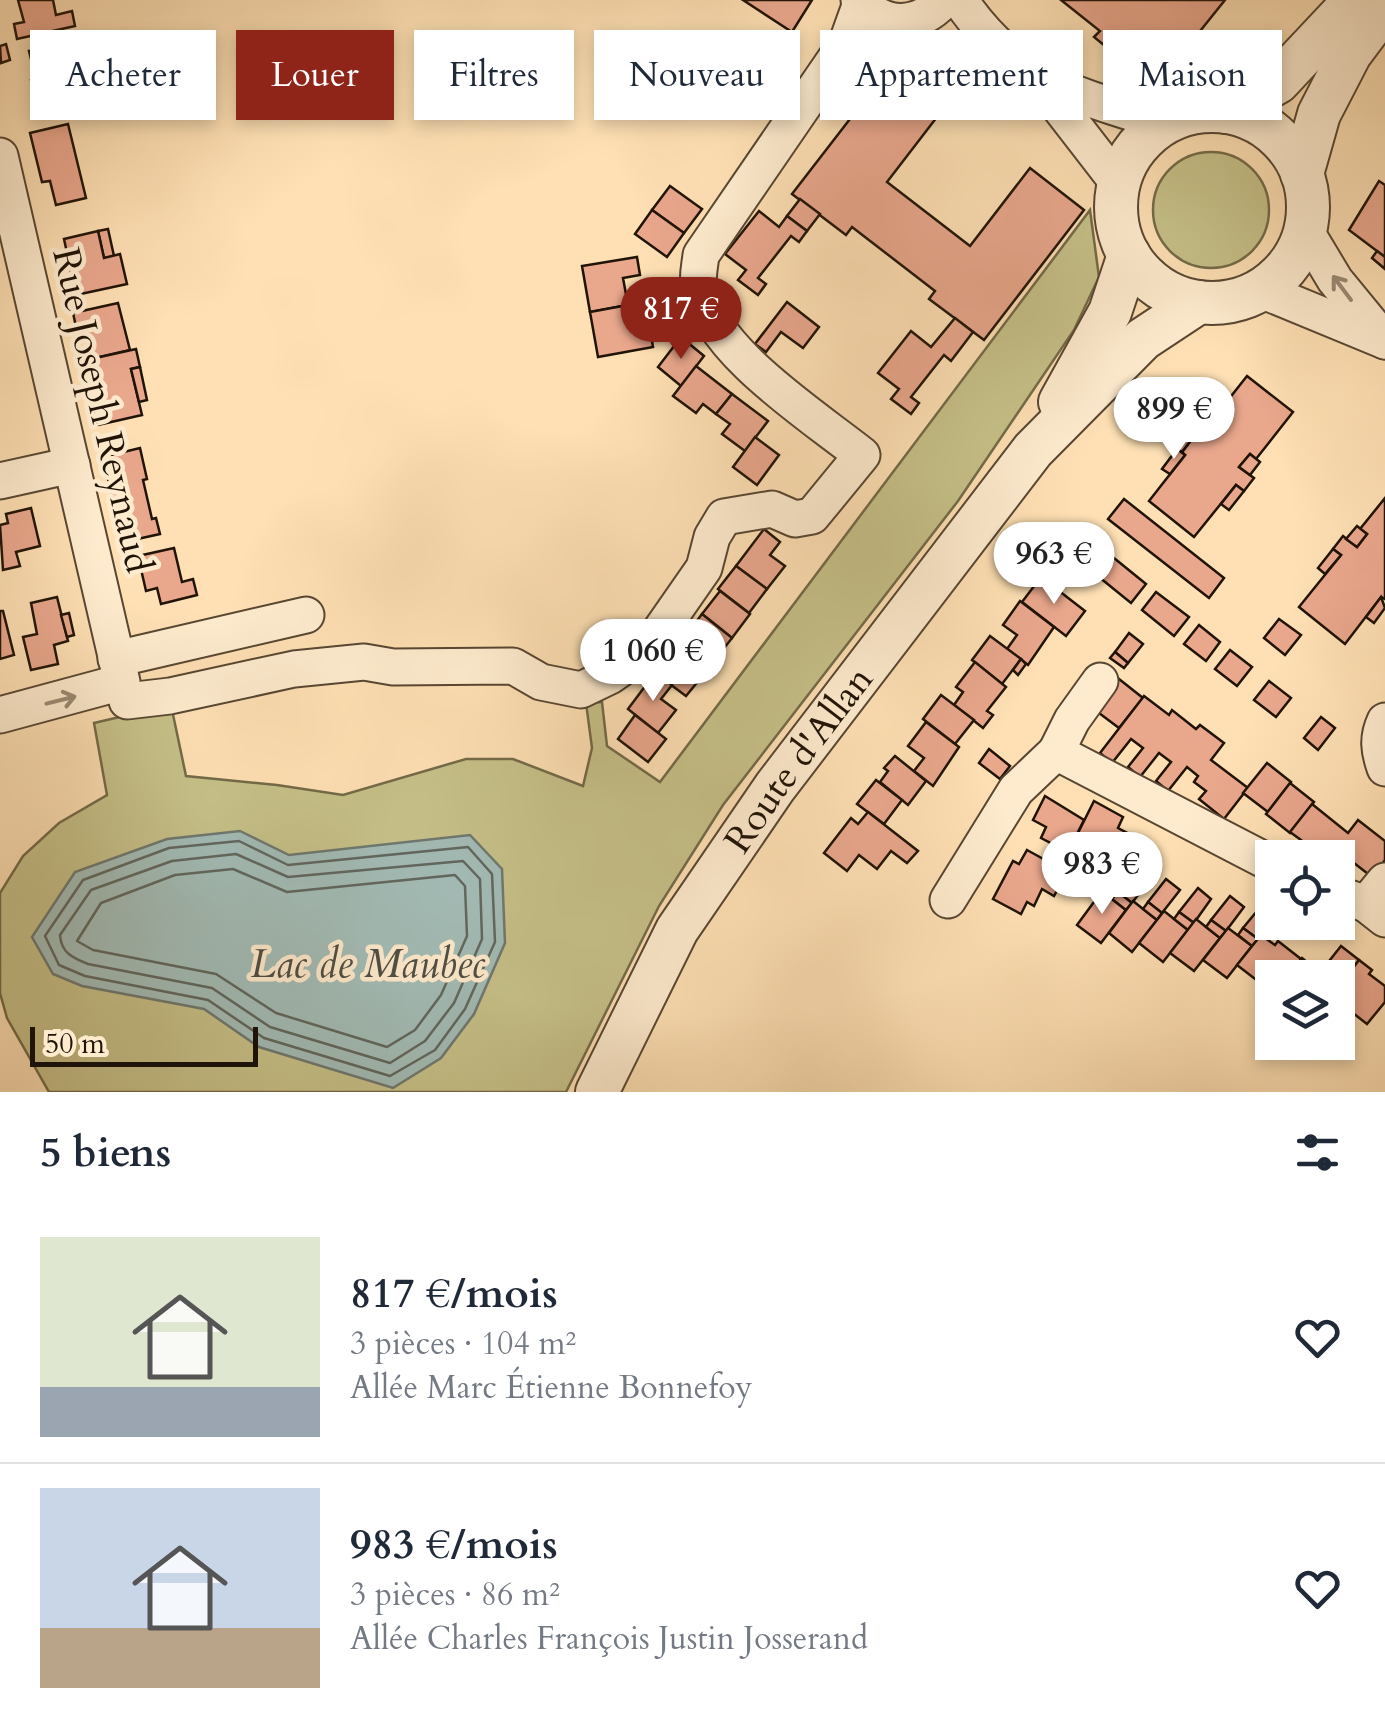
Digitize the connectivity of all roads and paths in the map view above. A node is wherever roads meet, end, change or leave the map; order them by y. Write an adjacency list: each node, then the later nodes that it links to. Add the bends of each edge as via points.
1 (960, 0): 6 (street)
2 (1354, 0): 7 (street)
3 (1385, 7): 14 (street, via 1350,54 1319,114)
4 (894, 9): 5 (street); 25 (street, via 847,42 701,255 698,283 723,334 752,369 862,455 812,516 795,519 772,510 724,517 704,568 647,650 581,690 541,682 512,666 364,662 294,668 170,696)
5 (955, 30)
6 (982, 30)
7 (1282, 78)
8 (1083, 94): 12 (street)
9 (1069, 120): 15 (street)
10 (1174, 120): 12 (street)
11 (1246, 120): 14 (street, via 1286,148)
12 (1165, 123): 15 (street, via 1136,148)
13 (0, 156): 22 (street, Rue Joseph Reynaud)
14 (1302, 174): 16 (street)
15 (1119, 184): 17 (street, via 1117,220)
16 (1305, 230): 18 (street, via 1289,264); 20 (street, one-way to 16)
17 (1129, 256): 19 (street, via 1166,291); 21 (street, Route d'Allan, via 1110,312)
18 (1261, 290): 19 (street, via 1232,301); 20 (street)
19 (1199, 302): 21 (street, Route d'Allan, via 1143,339)
20 (1385, 341)
21 (1033, 450): 33 (street, Route d'Allan, via 775,787 677,930)
22 (72, 466): 23 (street); 25 (street, Rue Joseph Reynaud)
23 (0, 481)
24 (306, 614): 25 (street)
25 (122, 681): 27 (street, one-way to 25)
26 (1100, 681): 29 (street)
27 (0, 714)
28 (1385, 720): 30 (street, via 1379,750)
29 (1056, 752): 31 (street); 32 (street, via 1016,790)
30 (1385, 768)
31 (1255, 855)
32 (948, 900)
33 (598, 1092)

